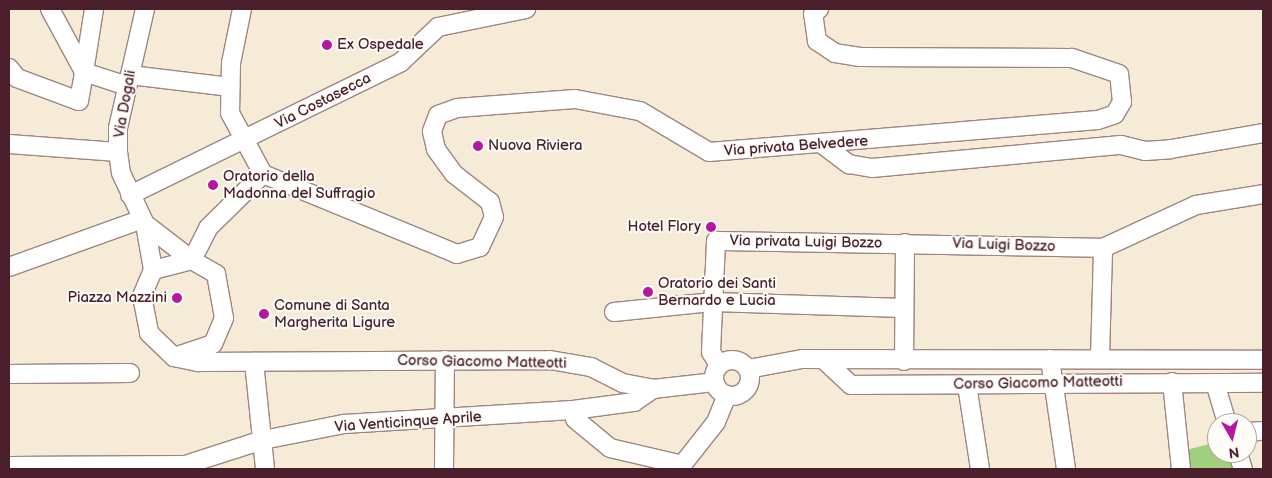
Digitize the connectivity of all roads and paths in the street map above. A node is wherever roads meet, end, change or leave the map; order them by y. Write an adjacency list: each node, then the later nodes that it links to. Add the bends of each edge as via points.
1 (50, 9): 8 (street)
2 (94, 9): 8 (street)
3 (145, 9): 9 (street, Via Dogali)
4 (242, 9): 10 (street)
5 (819, 9): 14 (street, Via privata Belvedere, via 813,14 817,41 835,53 860,57 1072,58 1101,65 1119,74 1123,84 1122,102 1115,114 1098,120)
6 (518, 10): 12 (street, Via Costasecca, via 438,27 401,62)
7 (9, 68): 8 (street, via 17,78 79,101)
8 (84, 72): 9 (street)
9 (129, 80): 10 (street); 15 (street, Via Dogali)
10 (230, 87): 12 (street, via 230,113)
11 (1263, 133): 14 (street, via 1171,149 1145,151 1120,145 872,168 834,156)
12 (244, 141): 16 (street); 18 (street, Via Costasecca)
13 (9, 144): 15 (street)
14 (822, 144): 16 (street, Via privata Belvedere, via 709,152 640,111 575,99 457,108 438,115 432,131 436,149 454,174 490,202 494,217 480,247 457,254)
15 (118, 152): 18 (street, Via Dogali)
16 (263, 174): 22 (street, via 208,228)
17 (1263, 194): 21 (street, via 1196,205)
18 (130, 195): 19 (street, Via Dogali)
19 (144, 222): 22 (street, Via Dogali); 23 (street); 24 (street, Via Dogali)
20 (905, 243): 21 (street, Via Luigi Bozzo); 25 (street, Via privata Luigi Bozzo, via 716,241); 26 (street, Via privata Luigi Bozzo)
21 (1103, 248): 30 (street)
22 (192, 260): 24 (street); 28 (street, via 216,274 221,285)
23 (9, 267)
24 (153, 270): 29 (street, via 142,296 145,322 155,341)
25 (713, 302): 26 (street); 27 (street); 37 (street, Via privata Luigi Bozzo, via 712,352)
26 (904, 308): 34 (street, Via privata Luigi Bozzo)
27 (614, 312)
28 (220, 332): 29 (street, via 208,348); 36 (street, via 225,348)
29 (174, 357): 36 (street, Corso Giacomo Matteotti, via 198,362)
30 (1100, 358): 32 (street, Corso Giacomo Matteotti); 35 (street, Corso Giacomo Matteotti)
31 (823, 359): 34 (street, Corso Giacomo Matteotti); 38 (street, Corso Giacomo Matteotti, via 782,361); 46 (street, Corso Giacomo Matteotti, via 851,385)
32 (1050, 359): 34 (street, Corso Giacomo Matteotti); 45 (street)
33 (445, 360): 36 (street, Corso Giacomo Matteotti); 47 (street, Corso Giacomo Matteotti, via 576,363); 51 (street)
34 (904, 360)
35 (1263, 360)
36 (248, 362): 52 (street)
37 (719, 365): 38 (street, via 731,360); 41 (street)
38 (748, 369): 48 (street, via 748,386 739,394)
39 (9, 373): 40 (street)
40 (130, 373)
41 (714, 382): 47 (street, Corso Giacomo Matteotti); 48 (street)
42 (1172, 382): 43 (street, Corso Giacomo Matteotti); 45 (street, Corso Giacomo Matteotti); 61 (street)
43 (1215, 383): 44 (street, Corso Giacomo Matteotti); 50 (street)
44 (1263, 383)
45 (1053, 384): 46 (street, Corso Giacomo Matteotti); 60 (street)
46 (967, 385): 59 (street)
47 (653, 390): 49 (street, Via Venticinque Aprile, via 634,402)
48 (727, 395): 55 (street, via 716,422)
49 (574, 410): 51 (street, Via Venticinque Aprile); 55 (street, via 575,419 610,448)
50 (1224, 413)
51 (445, 419): 52 (street, Via Venticinque Aprile, via 344,424); 58 (street)
52 (263, 440): 53 (street, Via Venticinque Aprile); 57 (street)
53 (199, 463): 54 (street, Via Venticinque Aprile); 56 (street)
54 (9, 466)
55 (681, 467)
56 (220, 469)
57 (265, 469)
58 (444, 469)
59 (980, 469)
60 (1066, 469)
61 (1181, 469)

